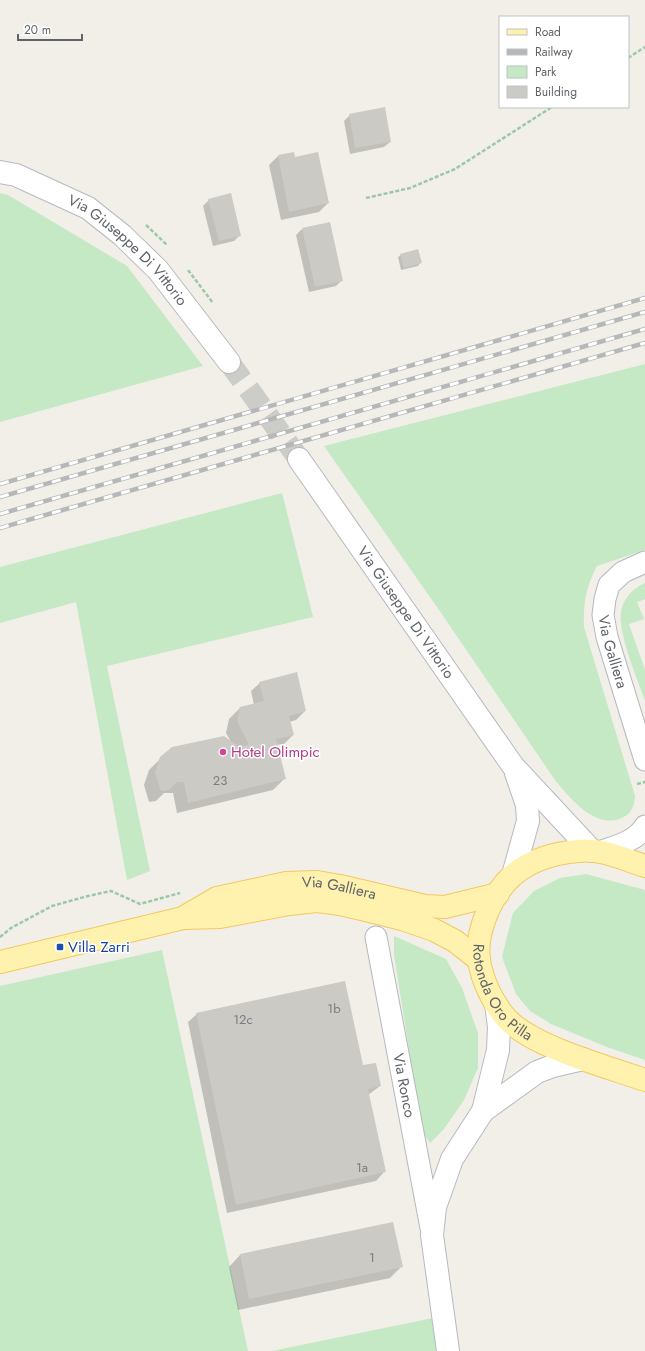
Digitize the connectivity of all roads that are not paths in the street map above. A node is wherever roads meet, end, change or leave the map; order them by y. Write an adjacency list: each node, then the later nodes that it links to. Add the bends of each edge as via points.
1 (0, 172): 2 (street, Via Giuseppe Di Vittorio, via 16,175 88,208 122,235 158,270)
2 (229, 362)
3 (299, 459): 6 (street, Via Giuseppe Di Vittorio)
4 (645, 562): 5 (street, Via Galliera, via 623,572 609,585 603,615 607,638)
5 (645, 760)
6 (513, 766): 8 (street, Via Giuseppe Di Vittorio); 10 (street, Via Giuseppe Di Vittorio, via 527,805 528,821)
7 (645, 826): 8 (street, via 624,844)
8 (597, 851): 9 (main road, Rotonda Oro Pilla); 10 (main road, Rotonda Oro Pilla, via 557,854 538,860)
9 (645, 866)
10 (513, 875): 11 (main road, Rotonda Oro Pilla)
11 (498, 894): 12 (main road, Via Galliera, via 446,907 425,906 317,882 286,883 217,898); 14 (main road, Rotonda Oro Pilla, via 482,926)
12 (183, 918): 14 (main road, Via Galliera, via 220,917 289,904 340,904 402,919 434,930 455,941); 15 (main road, Via Galliera)
13 (376, 937): 20 (street, Via Ronco)
14 (479, 960): 16 (main road, Rotonda Oro Pilla, via 487,987)
15 (0, 962)
16 (496, 1004): 17 (main road, Rotonda Oro Pilla, via 508,1020 519,1029 542,1042); 19 (street, Via Ronco, via 498,1050)
17 (583, 1058): 18 (main road, Rotonda Oro Pilla); 19 (street, Via Ronco, via 537,1072)
18 (645, 1080)
19 (483, 1111): 20 (street, Via Ronco, via 452,1159 435,1207)
20 (432, 1235): 21 (street, Via Ronco)
21 (448, 1351)

